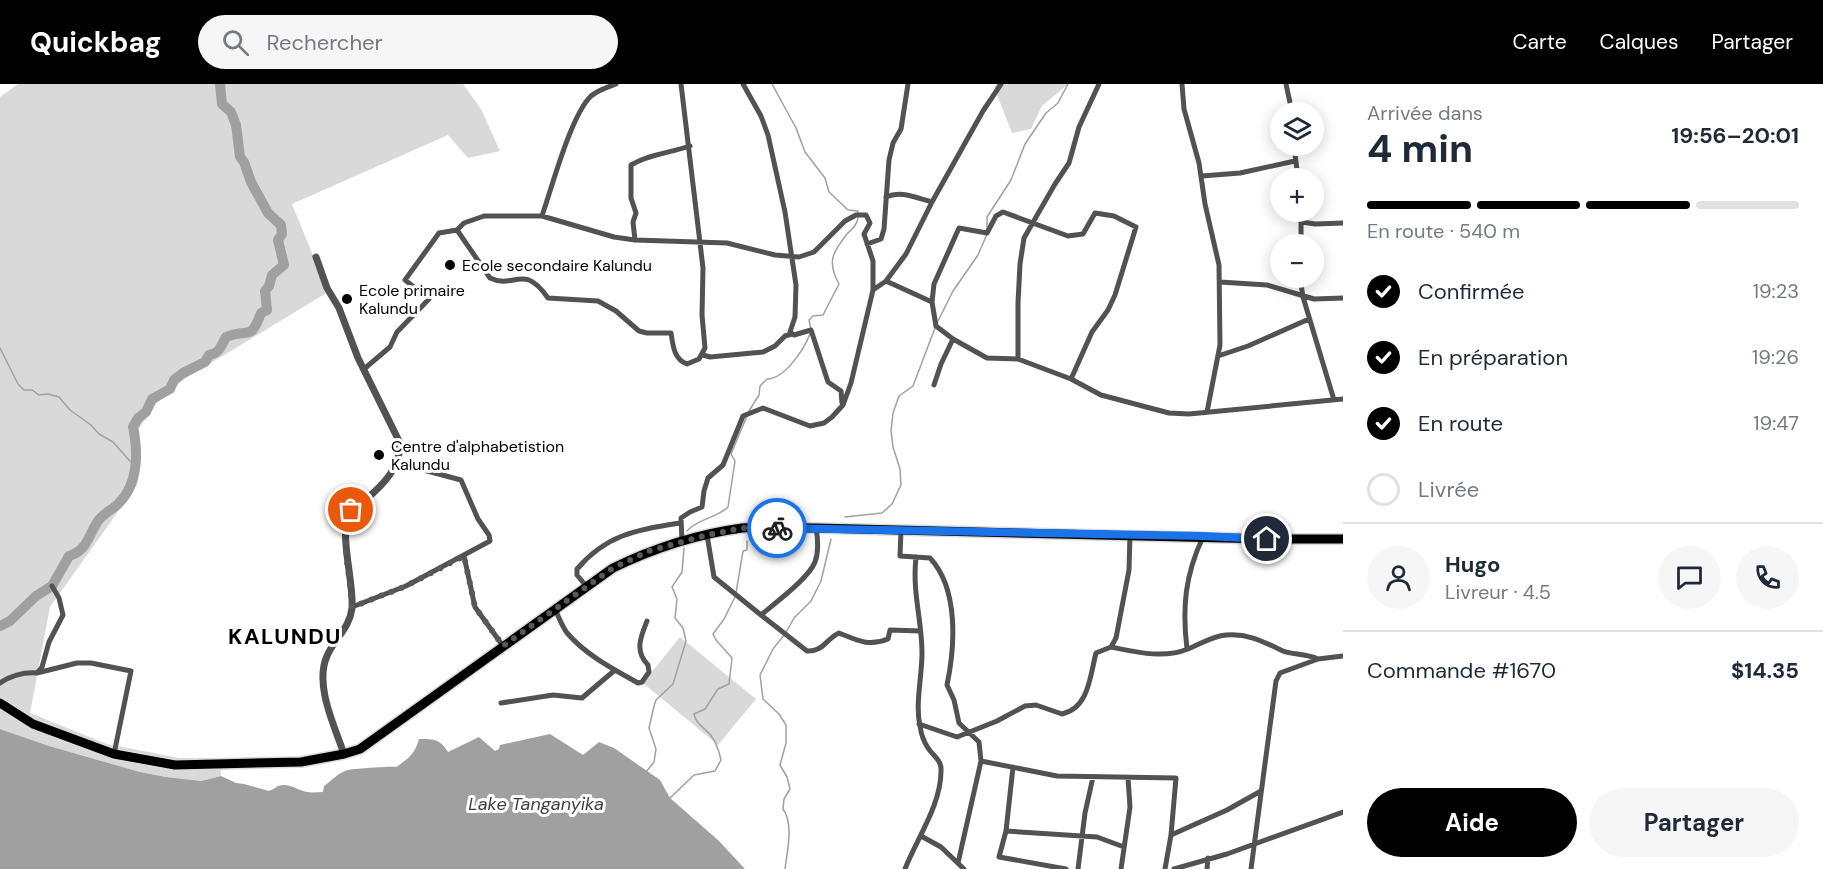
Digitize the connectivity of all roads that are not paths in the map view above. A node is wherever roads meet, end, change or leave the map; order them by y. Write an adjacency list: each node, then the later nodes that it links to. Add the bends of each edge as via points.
1 (616, 84): 17 (street, via 593,94 585,103)
2 (681, 84): 10 (street)
3 (743, 84): 27 (street, via 768,135)
4 (908, 84): 15 (street, via 901,129 893,143)
5 (1001, 84): 16 (street)
6 (1099, 84): 20 (street, via 1079,127 1069,163)
7 (1182, 84): 14 (street, via 1184,109)
8 (1286, 84): 9 (street)
9 (1290, 102)
10 (690, 146): 23 (street, via 657,153 631,165); 24 (street)
11 (1295, 156): 12 (street)
12 (1295, 161): 13 (street); 14 (street, via 1240,173)
13 (1296, 168)
14 (1202, 176): 29 (street)
15 (886, 197): 16 (street, via 902,193); 25 (street, via 881,239)
16 (932, 202): 28 (street, via 906,254)
17 (542, 216): 21 (street, via 484,216); 23 (street)
18 (1302, 222): 19 (street); 22 (street)
19 (1343, 223)
20 (1032, 224): 34 (street, via 1003,212 996,216 987,233 959,228 934,284); 40 (street, via 1024,238 1020,264); 42 (street, via 1068,236 1080,235 1095,213 1114,216 1136,227 1115,295 1092,332)
21 (457, 230): 38 (street, via 490,278 498,282 527,279 548,298 598,301 639,331 671,333 676,355 682,362 693,362); 41 (street, via 439,233 405,280 429,299 397,332 390,348)
22 (1301, 234)
23 (635, 240): 24 (street)
24 (700, 242): 27 (street, via 741,245); 38 (street)
25 (867, 244): 27 (street, via 864,234 869,218 856,215 837,227 814,252); 31 (street, via 873,261)
26 (316, 257): 41 (street)
27 (792, 257): 36 (street, via 796,285)
28 (886, 281): 31 (street); 34 (street)
29 (1220, 282): 32 (street, via 1267,285); 39 (street)
30 (1302, 288): 32 (street)
31 (873, 290): 46 (street)
32 (1303, 297): 33 (street); 35 (street)
33 (1343, 298)
34 (932, 302): 37 (street, via 936,326)
35 (1310, 319): 39 (street); 45 (street)
36 (792, 334): 38 (street, via 764,352); 46 (street, via 811,330 828,382 841,391)
37 (954, 339): 40 (street, via 987,358); 43 (street)
38 (703, 355)
39 (1218, 356): 47 (street)
40 (1018, 359): 42 (street)
41 (364, 369): 48 (street, via 399,441 400,458)
42 (1071, 379): 47 (street, via 1101,395 1169,413)
43 (934, 385)
44 (1343, 399): 45 (street)
45 (1334, 400): 47 (street)
46 (843, 405): 49 (street, via 824,423 810,426 763,408 743,416 722,468 708,478 702,507 683,516)
47 (1207, 412)
48 (395, 466): 57 (street, via 461,480 490,541); 61 (street, via 378,489 351,510 347,519)
49 (680, 523): 56 (street); 60 (street, via 637,531 603,544 577,568 577,575)
50 (816, 528): 51 (highway); 52 (highway, via 743,528); 63 (street, via 815,564)
51 (901, 530): 53 (highway); 58 (street, via 899,554)
52 (707, 535): 56 (highway); 63 (street, via 714,576)
53 (1130, 535): 54 (highway); 67 (street, via 1129,570)
54 (1203, 536): 55 (highway); 68 (street, via 1184,601)
55 (1343, 538)
56 (682, 542): 60 (highway, via 634,558)
57 (464, 556): 61 (street, via 406,586); 66 (street, via 475,607)
58 (915, 557): 65 (street, via 914,591); 77 (street, via 932,559 945,586 953,638 946,684 958,723)
59 (52, 586): 72 (street, via 63,615)
60 (587, 587): 62 (highway)
61 (352, 607): 79 (street, via 350,621 326,657 323,677 328,712)
62 (555, 609): 66 (highway); 71 (street, via 569,635)
63 (761, 615): 65 (street, via 807,651 826,645 839,633 872,644 888,639 890,630)
64 (647, 621): 71 (street, via 638,644 649,672 640,683)
65 (920, 631): 76 (street)
66 (503, 646): 79 (highway, via 360,748)
67 (1111, 647): 68 (street, via 1156,654); 77 (street, via 1096,653 1083,699 1076,708 1062,714 1036,705 1026,706)
68 (1187, 649): 70 (street, via 1217,637 1242,634 1286,652)
69 (1343, 656): 70 (street)
70 (1318, 659): 84 (street, via 1280,673 1276,681)
71 (615, 670): 75 (street, via 582,698 552,695)
72 (37, 673): 73 (street, via 24,672); 78 (street, via 77,663 131,671)
73 (0, 683)
74 (0, 703): 78 (highway, via 33,724)
75 (501, 703)
76 (919, 724): 77 (street, via 957,737); 88 (street, via 941,769 940,783)
77 (970, 732): 80 (street, via 979,742)
78 (114, 754): 79 (highway, via 175,765 301,762)
79 (344, 754)
80 (981, 761): 81 (street); 93 (street)
81 (1013, 767): 82 (street, via 1058,776); 86 (street)
82 (1093, 777): 83 (street); 89 (street)
83 (1128, 778): 87 (street, via 1176,778); 91 (street, via 1130,807)
84 (1261, 791): 87 (street); 90 (street)
85 (1343, 812): 90 (street)
86 (1006, 831): 89 (street); 96 (street, via 999,857)
87 (1171, 835): 99 (street)
88 (921, 836): 93 (street); 94 (street)
89 (1083, 836): 91 (street); 97 (street)
90 (1253, 843): 92 (street); 102 (street)
91 (1124, 847): 98 (street)
92 (1208, 858): 100 (street); 101 (street)
93 (958, 863): 95 (street)
94 (905, 869)
95 (964, 869)
96 (1066, 869)
97 (1078, 869)
98 (1121, 869)
99 (1166, 869)
100 (1174, 869)
101 (1207, 869)
102 (1251, 869)

